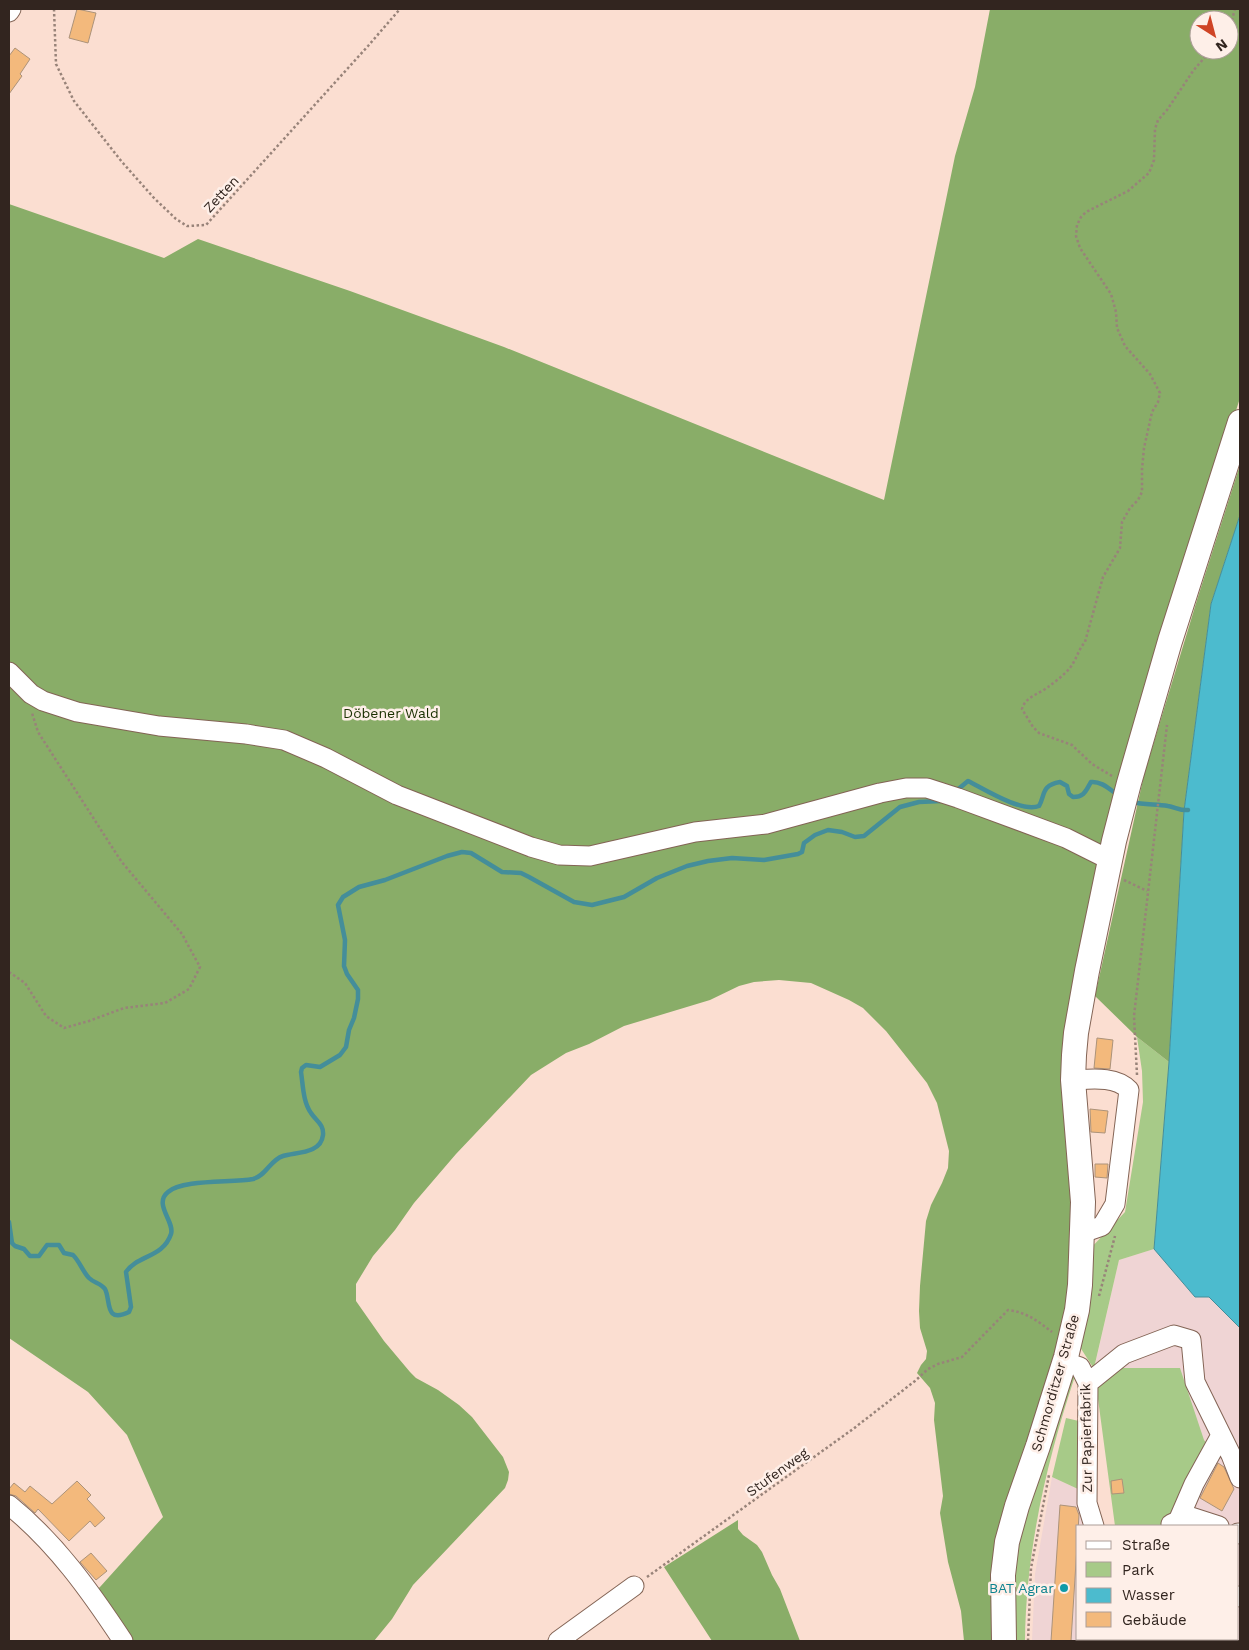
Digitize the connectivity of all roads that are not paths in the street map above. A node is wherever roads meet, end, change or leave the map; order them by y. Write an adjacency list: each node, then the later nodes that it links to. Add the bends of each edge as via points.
1 (1240, 422): 3 (main road, Schmorditzer Straße, via 1122,781 1121,810)
2 (9, 672): 3 (street, via 38,698 77,712 151,725 284,740 397,795 548,853 590,856 695,832 766,824 880,793 927,788 1066,838)
3 (1108, 868): 4 (main road, Schmorditzer Straße, via 1076,1034)
4 (1073, 1080): 5 (main road, Schmorditzer Straße, via 1082,1172); 5 (street, via 1122,1082 1129,1090 1115,1204 1102,1226)
5 (1082, 1233): 6 (main road, Schmorditzer Straße, via 1080,1286)
6 (1067, 1353): 7 (street, Zur Papierfabrik, via 1080,1367); 17 (main road, Schmorditzer Straße, via 1009,1533 1003,1575)
7 (1088, 1383): 8 (street, via 1124,1354 1174,1335 1191,1340 1195,1382); 12 (street, Zur Papierfabrik, via 1087,1503)
8 (1221, 1435): 9 (street); 11 (street)
9 (1240, 1478)
10 (9, 1505): 15 (street, via 37,1529 75,1571)
11 (1172, 1524): 13 (street, via 1188,1516)
12 (1094, 1525)
13 (1216, 1525)
14 (634, 1586): 16 (street)
15 (123, 1641)
16 (558, 1641)
17 (1004, 1641)

